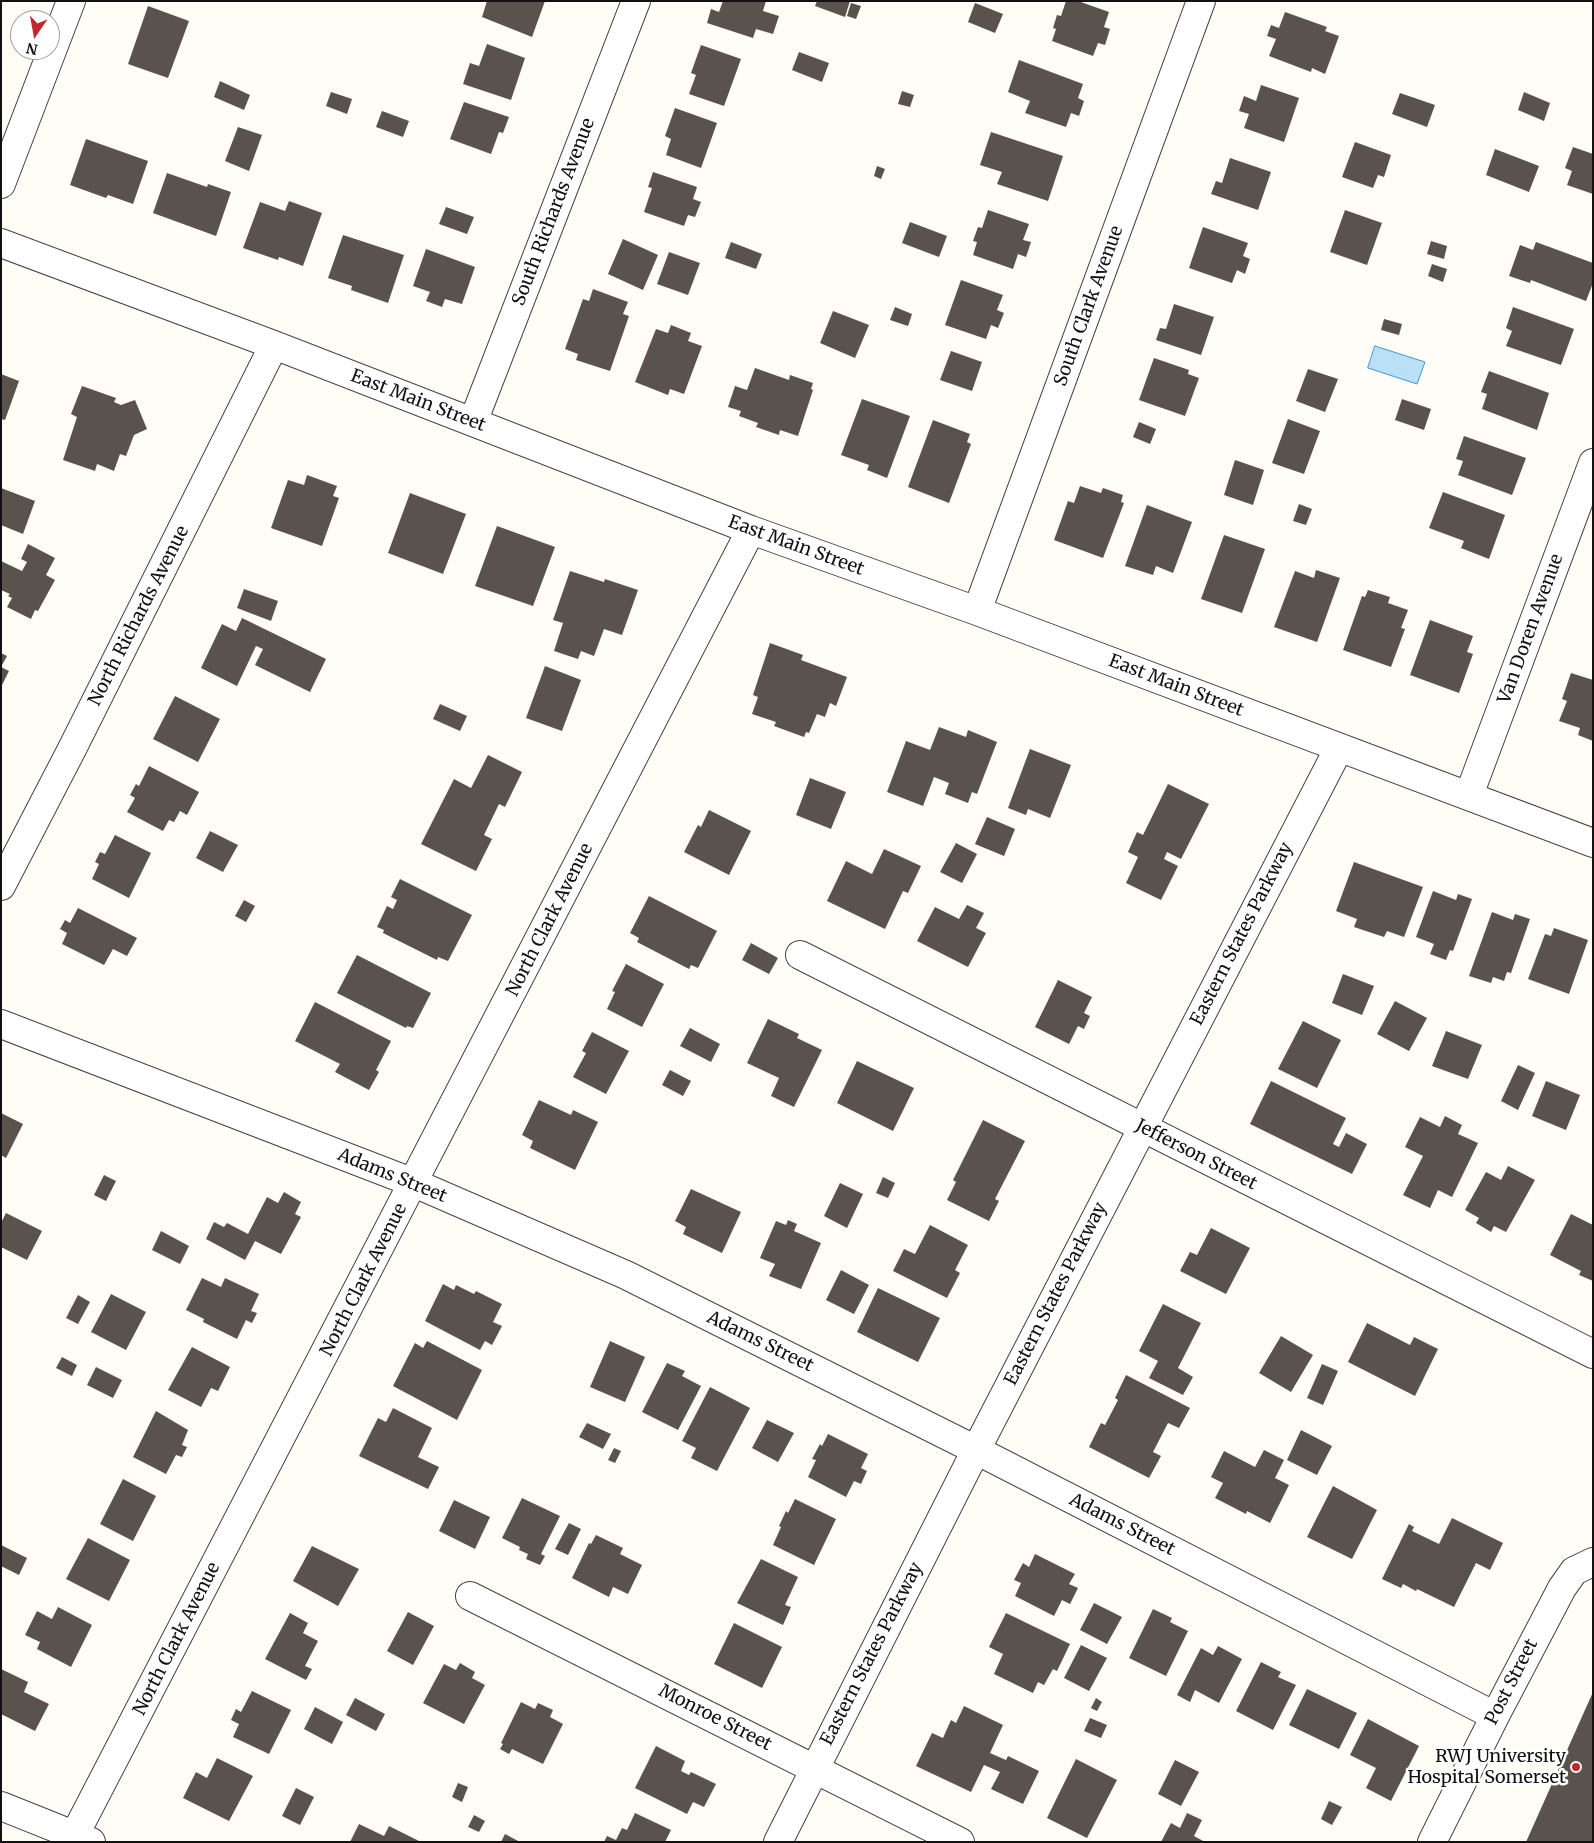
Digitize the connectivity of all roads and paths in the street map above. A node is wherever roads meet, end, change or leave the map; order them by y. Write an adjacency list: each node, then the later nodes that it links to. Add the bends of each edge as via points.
1 (71, 1): 4 (street)
2 (636, 1): 7 (street, South Richards Avenue)
3 (1201, 1): 10 (street, South Clark Avenue)
4 (1, 184)
5 (1, 243): 6 (street, East Main Street)
6 (274, 345): 7 (street, East Main Street); 14 (street, North Richards Avenue)
7 (473, 422): 9 (street, East Main Street)
8 (1593, 463): 12 (street, Van Doren Avenue)
9 (751, 530): 10 (street, East Main Street); 18 (street, North Clark Avenue)
10 (977, 612): 11 (street, East Main Street)
11 (1338, 748): 12 (street, East Main Street); 17 (street, Eastern States Parkway)
12 (1469, 795): 13 (street, East Main Street)
13 (1593, 843)
14 (1, 886)
15 (800, 955): 17 (street, Jefferson Street)
16 (1, 1024): 18 (street, Adams Street)
17 (1142, 1128): 19 (street, Jefferson Street); 20 (street, Eastern States Parkway)
18 (414, 1183): 20 (street, Adams Street, via 626,1275); 26 (street, North Clark Avenue)
19 (1593, 1354)
20 (976, 1450): 23 (street, Adams Street); 24 (street, Eastern States Parkway)
21 (1593, 1562): 23 (street, Post Street, via 1574,1570 1562,1588)
22 (470, 1596): 24 (street, Monroe Street)
23 (1495, 1716): 29 (street, Post Street)
24 (815, 1768): 27 (street, Eastern States Parkway); 28 (street, Monroe Street)
25 (1, 1806): 26 (street)
26 (79, 1840)
27 (778, 1842)
28 (960, 1842)
29 (1432, 1842)

